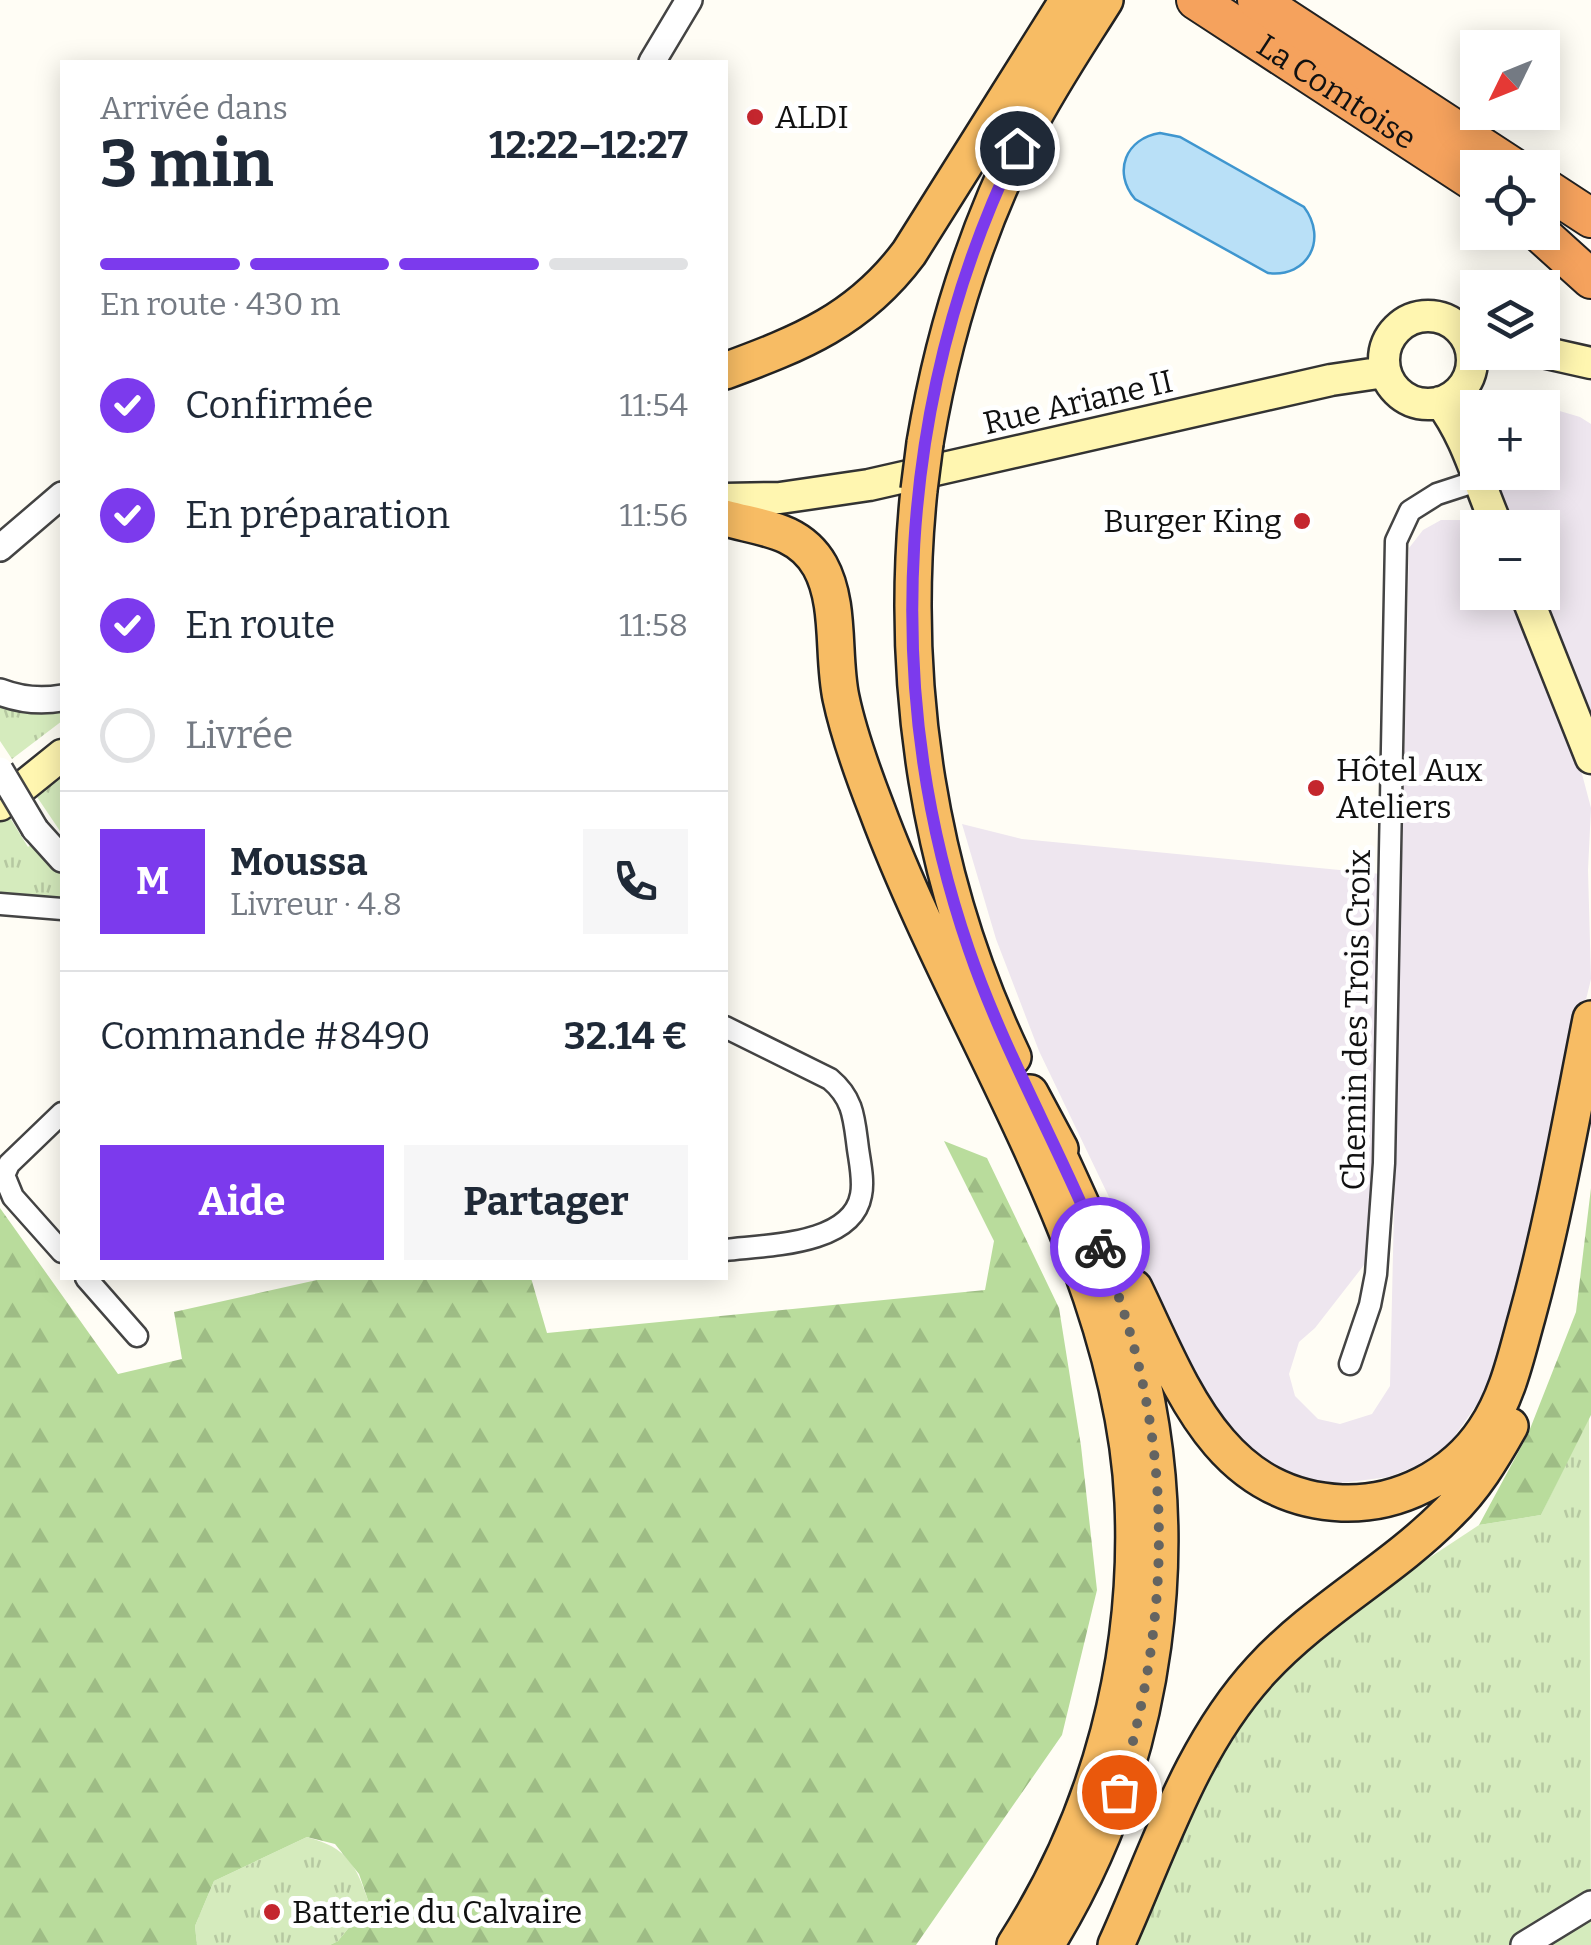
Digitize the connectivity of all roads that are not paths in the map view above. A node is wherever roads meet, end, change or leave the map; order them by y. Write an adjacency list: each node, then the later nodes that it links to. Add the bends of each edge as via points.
1 (689, 0): 6 (street)
2 (1068, 0): 7 (highway)
3 (1105, 0): 24 (highway, via 1027,129 987,218)
4 (1196, 0): 9 (highway, La Comtoise)
5 (1258, 0): 8 (highway, La Comtoise)
6 (653, 60)
7 (1026, 70): 19 (highway, via 882,286 824,330); 24 (highway, via 943,270 920,348)
8 (1487, 150)
9 (1460, 172)
10 (1560, 198): 11 (highway)
11 (1591, 218)
12 (1560, 242): 14 (highway)
13 (1560, 249): 15 (highway)
14 (1591, 260)
15 (1591, 278)
16 (1460, 331): 21 (main road, via 1444,319 1403,323 1386,344)
17 (1560, 356): 18 (main road)
18 (1591, 363)
19 (728, 370)
20 (1470, 370): 22 (main road)
21 (1385, 372): 22 (main road, via 1401,395); 28 (main road, Rue Ariane II, via 869,485)
22 (1440, 402): 23 (main road)
23 (1460, 430)
24 (912, 446): 26 (highway)
25 (1460, 487): 53 (street, Chemin des Trois Croix, via 1410,511 1396,541 1384,1163 1376,1274)
26 (906, 493): 45 (highway, via 889,644 902,778 930,906); 47 (highway, via 914,540 917,716 930,800 969,950)
27 (60, 496): 30 (street)
28 (728, 499)
29 (728, 519): 45 (highway, via 786,534 820,566 847,725 920,916)
30 (0, 548)
31 (1532, 610): 36 (main road)
32 (0, 692): 33 (street, via 44,702)
33 (60, 698)
34 (60, 736): 38 (main road)
35 (60, 757): 39 (main road)
36 (1591, 758)
37 (0, 770): 40 (street, bridge)
38 (0, 781)
39 (0, 806)
40 (60, 857)
41 (0, 904): 42 (street)
42 (60, 909)
43 (1591, 1020): 47 (highway, via 1536,1283 1499,1406 1477,1441 1445,1471 1410,1491 1368,1502 1319,1501 1282,1490 1214,1438 1192,1408)
44 (728, 1029): 50 (street, via 830,1079 852,1104 861,1196 852,1214 816,1238)
45 (975, 1032): 55 (highway, via 1094,1305 1120,1402 1133,1499 1129,1633 1109,1734 1073,1839)
46 (1591, 1081): 57 (highway, via 1550,1293 1510,1426 1450,1512 1300,1632 1237,1698 1191,1772)
47 (1030, 1092): 56 (highway, via 1120,1298 1149,1414 1160,1513 1156,1623 1136,1738 1096,1850)
48 (60, 1115): 49 (street, via 4,1175 13,1198)
49 (60, 1250)
50 (728, 1250)
51 (88, 1280): 52 (street)
52 (137, 1336)
53 (1350, 1364)
54 (1591, 1904): 58 (street)
55 (1015, 1945)
56 (1046, 1945)
57 (1116, 1945)
58 (1524, 1945)

